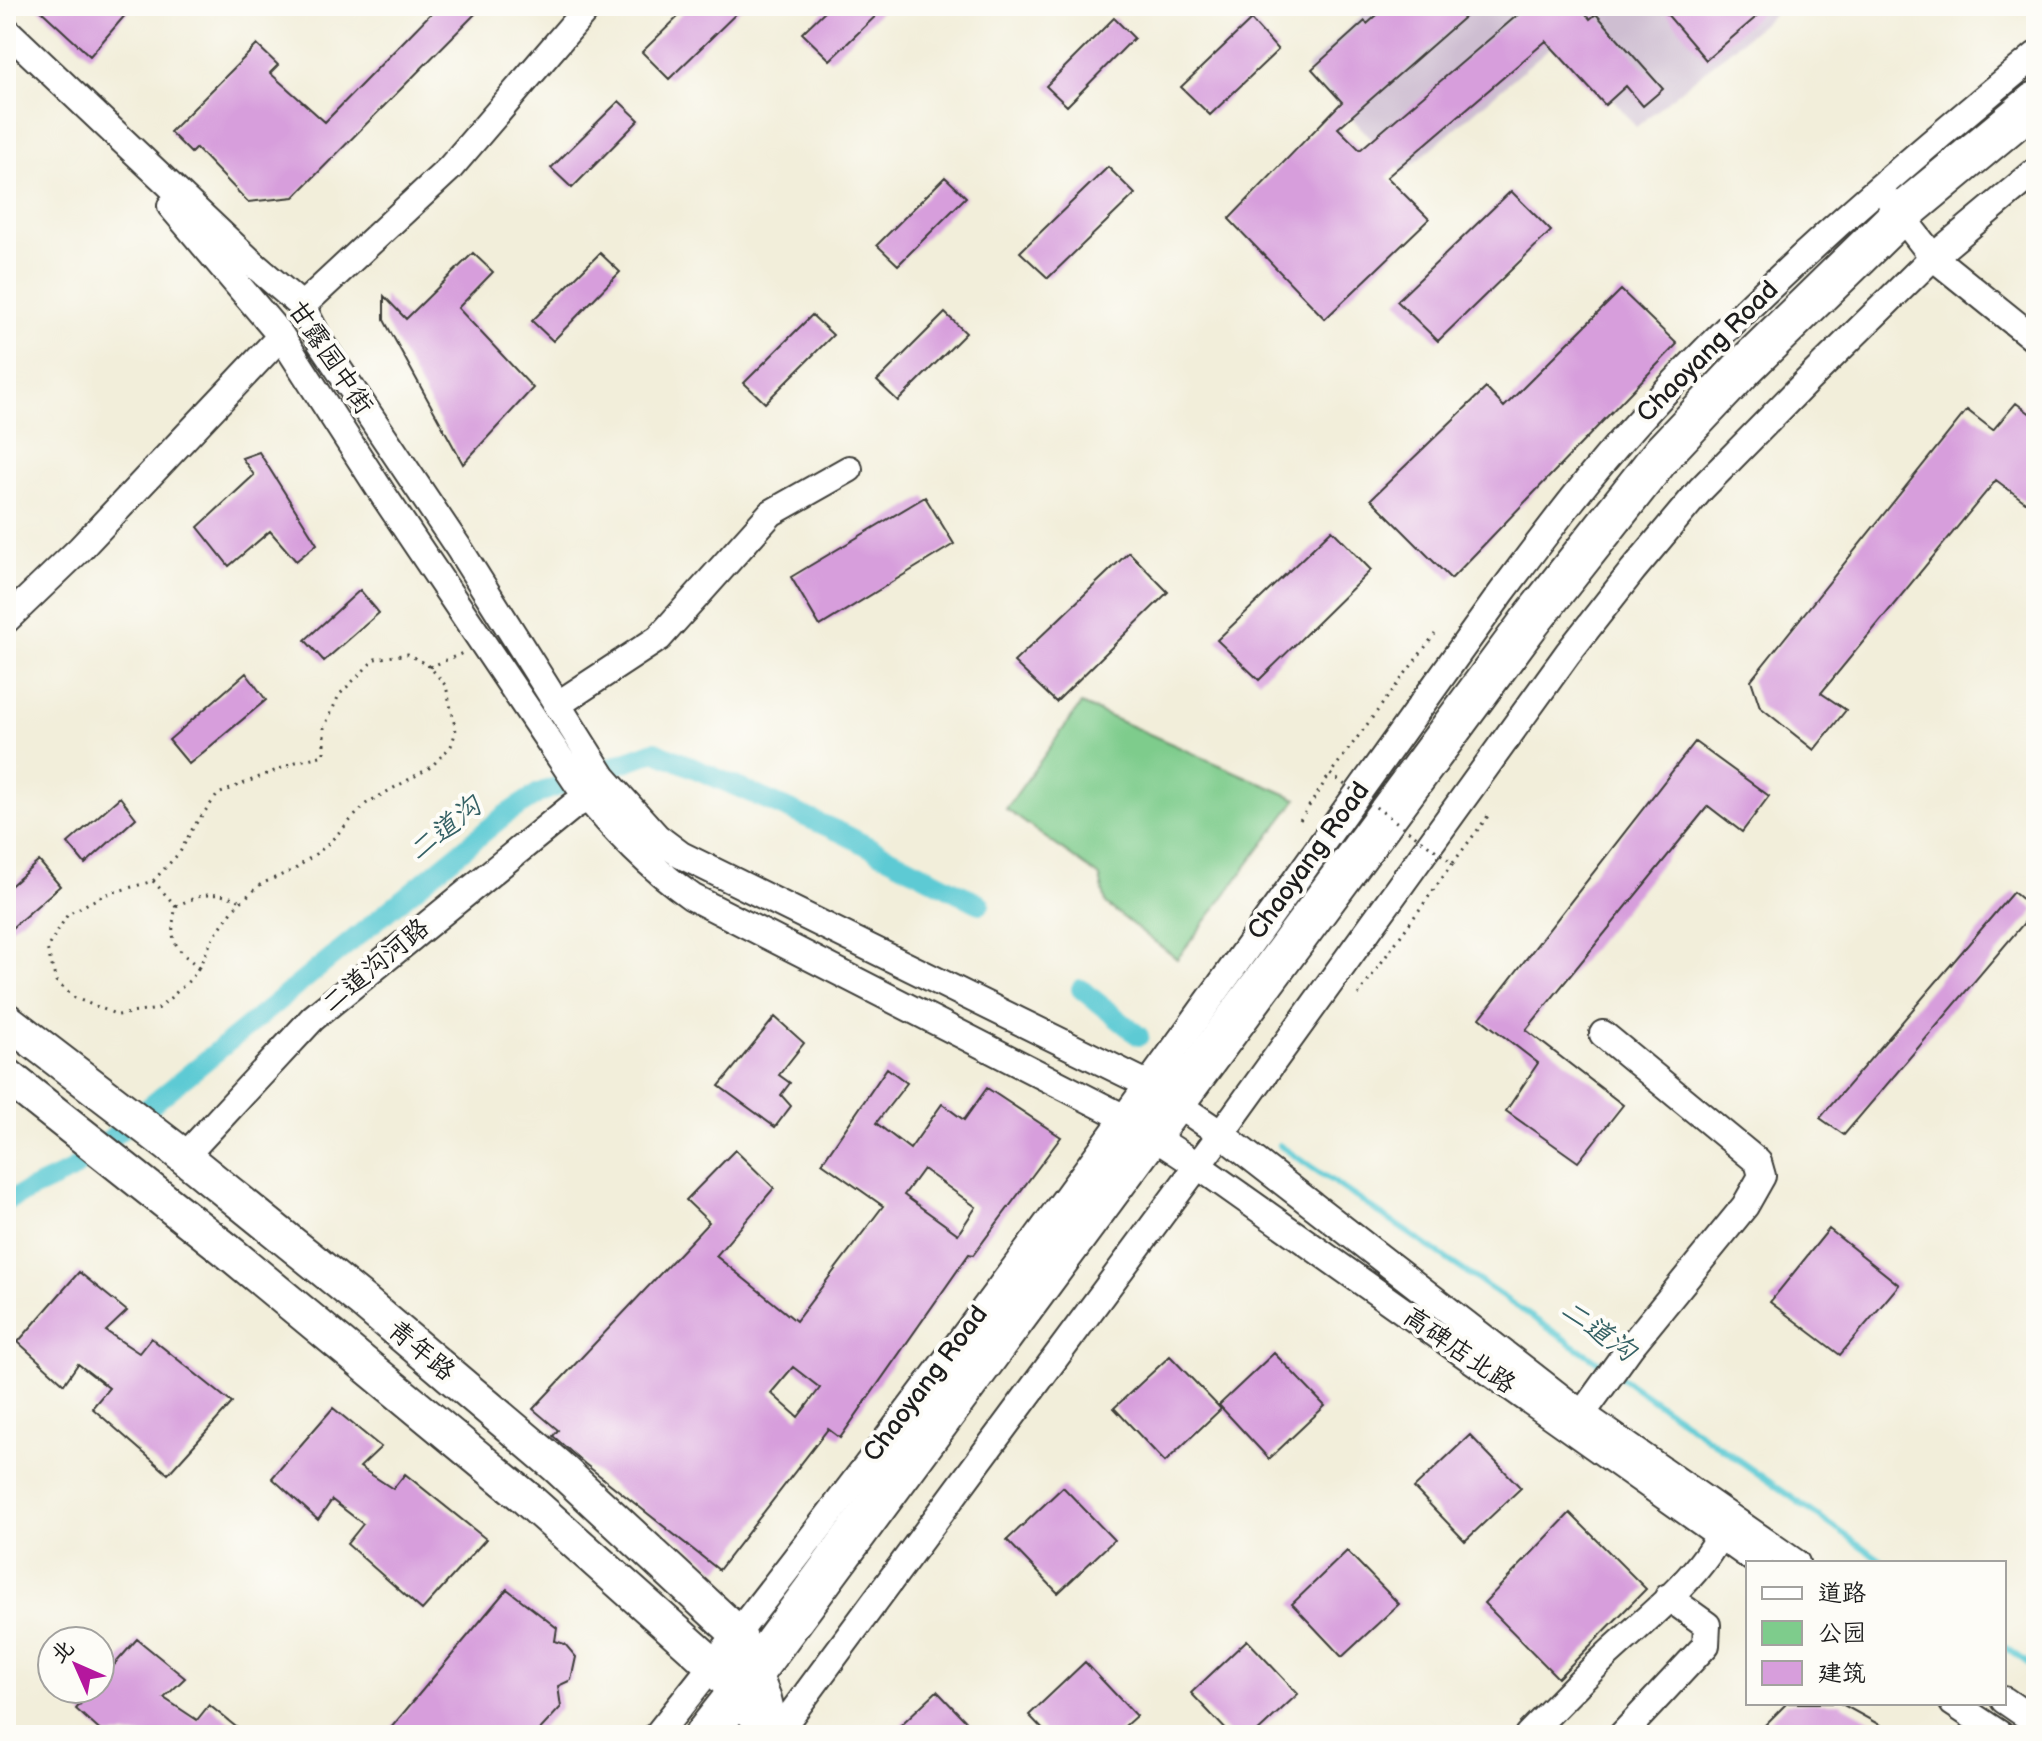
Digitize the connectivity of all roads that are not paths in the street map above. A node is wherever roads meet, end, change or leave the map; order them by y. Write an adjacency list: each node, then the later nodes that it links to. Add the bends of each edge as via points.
1 (589, 6): 9 (street, via 450,168)
2 (6, 30): 9 (street, 甘露园中街)
3 (2036, 55): 8 (street, Chaoyang Road)
4 (6, 56): 10 (street, 甘露园中街, via 170,205)
5 (2036, 102): 8 (highway, Chaoyang Road)
6 (2036, 133): 8 (highway, Chaoyang Road)
7 (2036, 171): 8 (street, Chaoyang Road)
8 (1907, 223): 11 (street); 19 (street, Chaoyang Road, via 1568,653); 19 (highway, Chaoyang Road, via 1744,367 1663,453 1529,623)
9 (302, 306): 14 (street, 甘露园中街)
10 (281, 336): 13 (street); 15 (street, 甘露园中街, via 534,719)
11 (2036, 340)
12 (849, 469): 14 (street, via 771,513 659,638)
13 (6, 620)
14 (557, 705): 15 (street, 甘露园中街)
15 (592, 789): 19 (street, 高碑店北路, via 681,855); 20 (street, 高碑店北路, via 614,830 692,897); 21 (street, 二道沟河路, via 313,1018)
16 (6, 1020): 21 (main road, 青年路)
17 (1603, 1034): 22 (street, via 1758,1162 1762,1176 1745,1206)
18 (6, 1075): 30 (main road, 青年路, via 525,1497)
19 (1185, 1109): 20 (highway, Chaoyang Road); 20 (street, Chaoyang Road); 22 (street, 高碑店北路)
20 (1161, 1142): 23 (street, 高碑店北路); 27 (street, Chaoyang Road); 30 (highway, Chaoyang Road); 30 (street, Chaoyang Road)
21 (180, 1154): 27 (main road, 青年路, via 557,1466)
22 (1589, 1406): 23 (street, 高碑店北路)
23 (1724, 1525): 24 (street); 25 (street); 26 (street, via 1694,1573)
24 (1757, 1561)
25 (1792, 1561)
26 (1668, 1597): 34 (street); 35 (street, via 1707,1625 1706,1645)
27 (738, 1634): 30 (main road, 青年路)
28 (2006, 1701): 31 (street)
29 (1956, 1705): 36 (street)
30 (753, 1709): 32 (street, Chaoyang Road); 33 (highway, Chaoyang Road)
31 (2036, 1722)
32 (657, 1735)
33 (705, 1735)
34 (1528, 1735)
35 (1622, 1735)
36 (2001, 1735)

